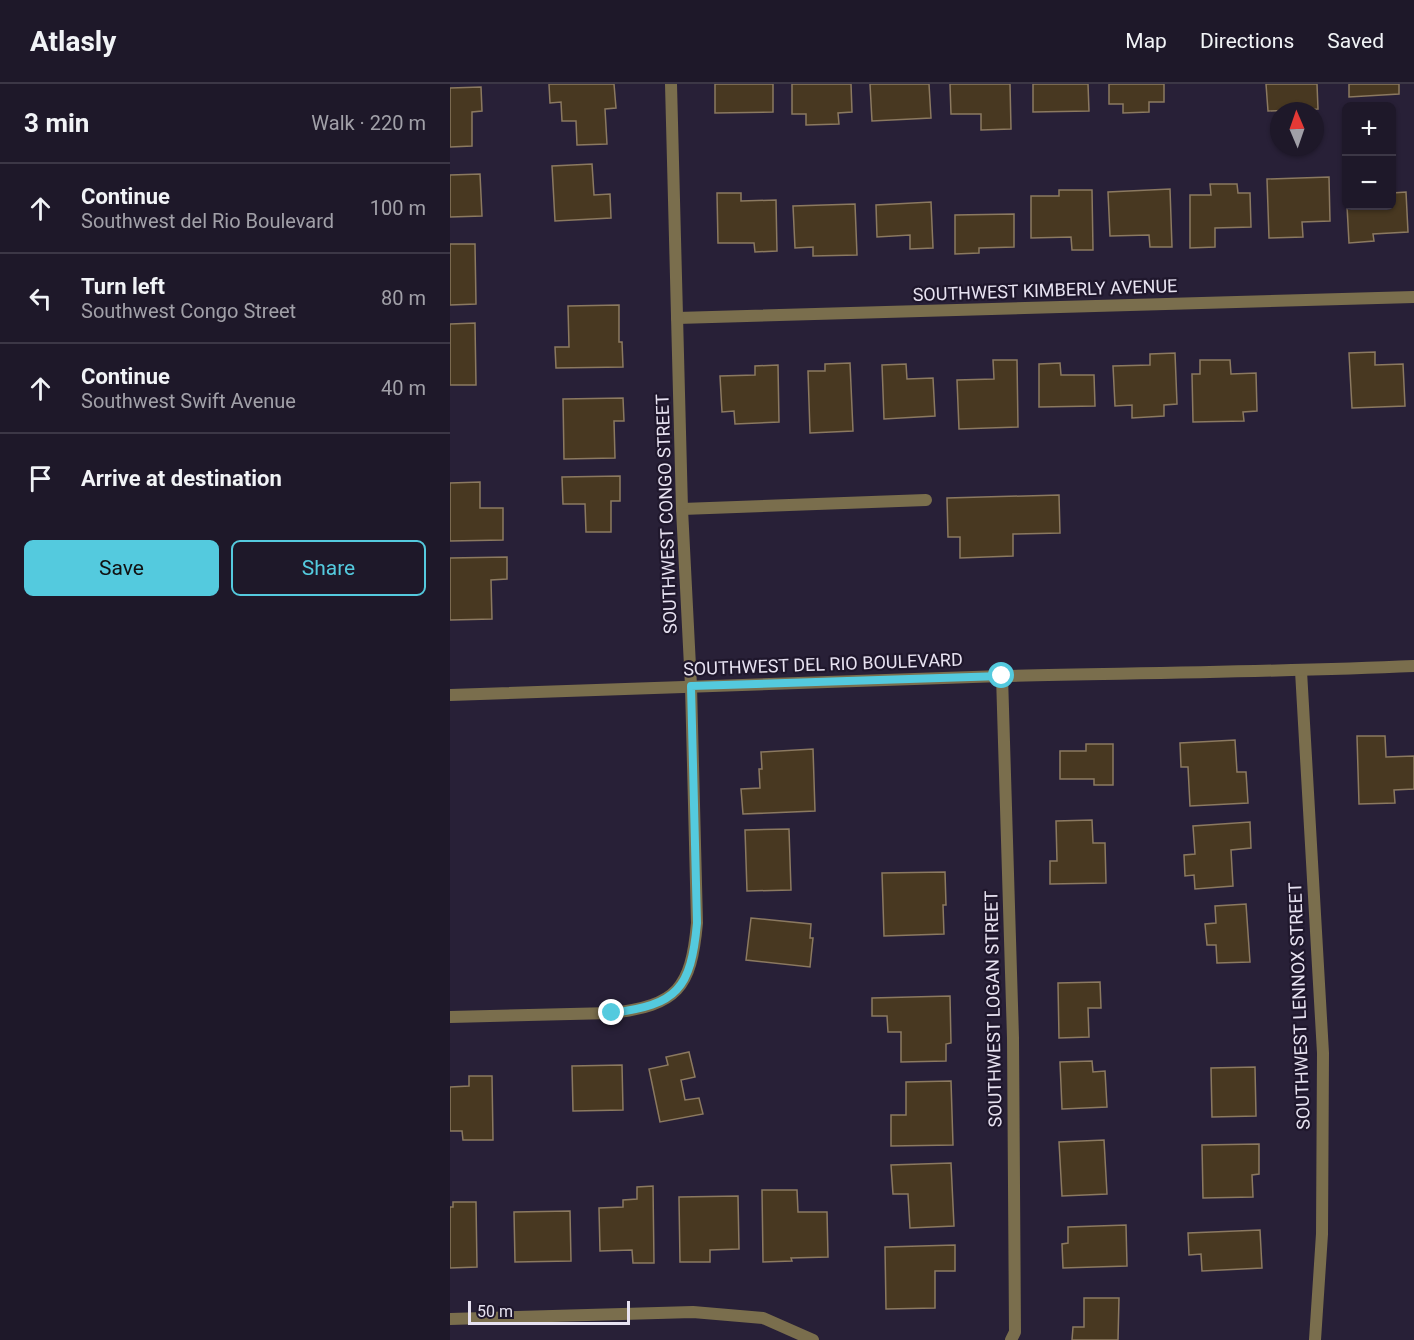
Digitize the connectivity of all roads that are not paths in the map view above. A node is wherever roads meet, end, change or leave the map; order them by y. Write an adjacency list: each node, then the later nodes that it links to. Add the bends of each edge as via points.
1 (671, 84): 3 (street, SOUTHWEST CONGO STREET)
2 (1414, 297): 3 (street, SOUTHWEST KIMBERLY AVENUE)
3 (677, 318): 5 (street, SOUTHWEST CONGO STREET)
4 (926, 500): 5 (street)
5 (682, 509): 9 (street, SOUTHWEST CONGO STREET)
6 (1414, 666): 7 (street, SOUTHWEST DEL RIO BOULEVARD)
7 (1301, 671): 8 (street, SOUTHWEST DEL RIO BOULEVARD); 15 (street, SOUTHWEST LENNOX STREET, via 1323,1053 1322,1234)
8 (1002, 676): 9 (street, SOUTHWEST DEL RIO BOULEVARD); 14 (street, SOUTHWEST LOGAN STREET, via 1013,1038 1015,1332)
9 (691, 686): 10 (street, SOUTHWEST DEL RIO BOULEVARD); 11 (street, SOUTHWEST CONGO STREET, via 697,923 693,958 681,985 656,1005 612,1013)
10 (450, 695)
11 (450, 1017)
12 (450, 1320): 13 (street, via 693,1312 764,1318)
13 (813, 1340)
14 (1011, 1340)
15 (1315, 1340)

